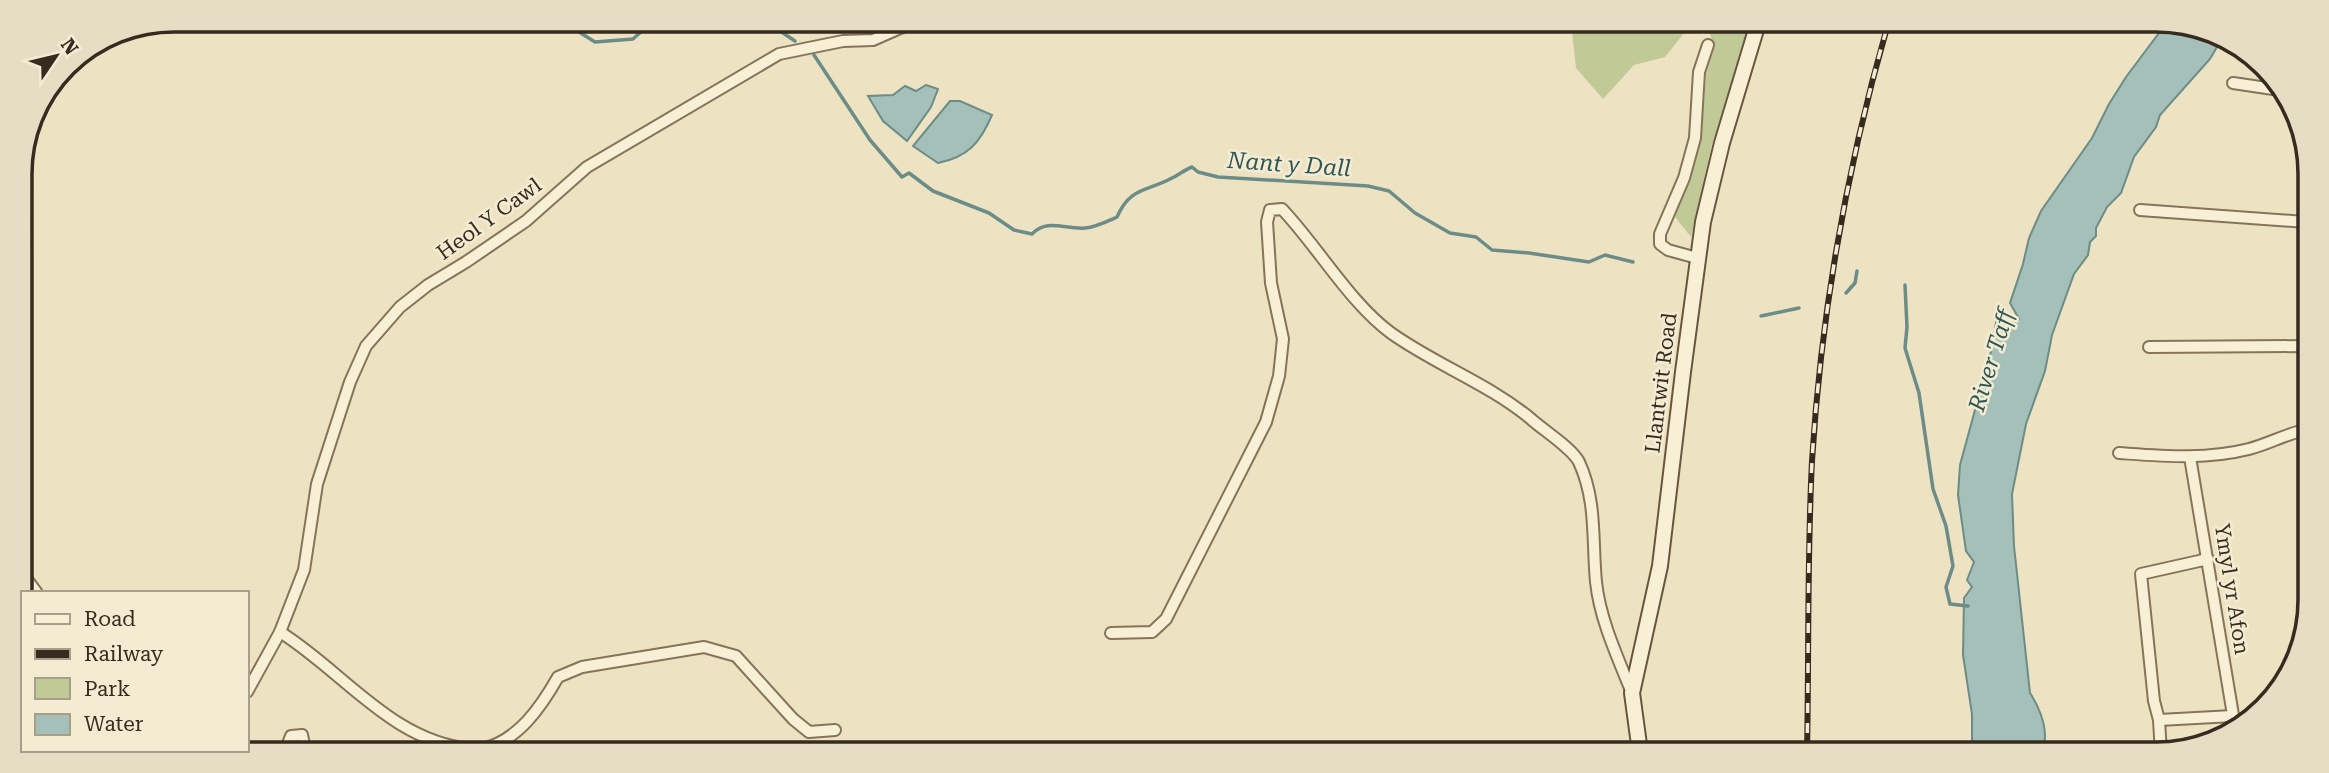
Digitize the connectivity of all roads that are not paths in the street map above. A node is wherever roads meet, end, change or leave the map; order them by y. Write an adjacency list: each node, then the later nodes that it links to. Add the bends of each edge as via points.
1 (891, 32): 15 (street, Heol Y Cawl, via 873,40 779,54 587,167 526,221 400,307 366,346 350,382 317,484 304,570)
2 (1755, 32): 8 (main road, Llantwit Road, via 1714,172)
3 (1707, 45): 8 (street, via 1699,72 1695,138 1660,234 1660,244 1668,250)
4 (2233, 83): 5 (street)
5 (2269, 88)
6 (2140, 210): 7 (street)
7 (2298, 221)
8 (1697, 258): 18 (main road, Llantwit Road, via 1660,566)
9 (2298, 346): 10 (street)
10 (2149, 347)
11 (2298, 432): 13 (street, via 2250,449)
12 (2119, 453): 13 (street)
13 (2190, 457): 14 (street, Ymyl yr Afon)
14 (2208, 559): 19 (street, Ymyl yr Afon); 20 (street, via 2141,574)
15 (280, 632): 17 (street, Heol Y Cawl); 27 (street, via 368,702)
16 (1111, 634): 18 (street, via 1152,632 1166,619 1266,422 1279,376 1283,339 1271,283 1267,222 1270,210 1282,209 1367,312 1391,332 1509,401 1577,458 1590,489 1596,584)
17 (248, 690)
18 (1632, 693): 23 (main road, Llantwit Road)
19 (2233, 718)
20 (2159, 720): 21 (street); 24 (street)
21 (2227, 722)
22 (835, 730): 28 (street, via 809,732 736,656 704,647 582,667 558,677 543,703)
23 (1639, 741)
24 (2160, 741)
25 (289, 742): 26 (street, via 291,736 302,735)
26 (303, 742)
27 (437, 742)
28 (503, 742)

